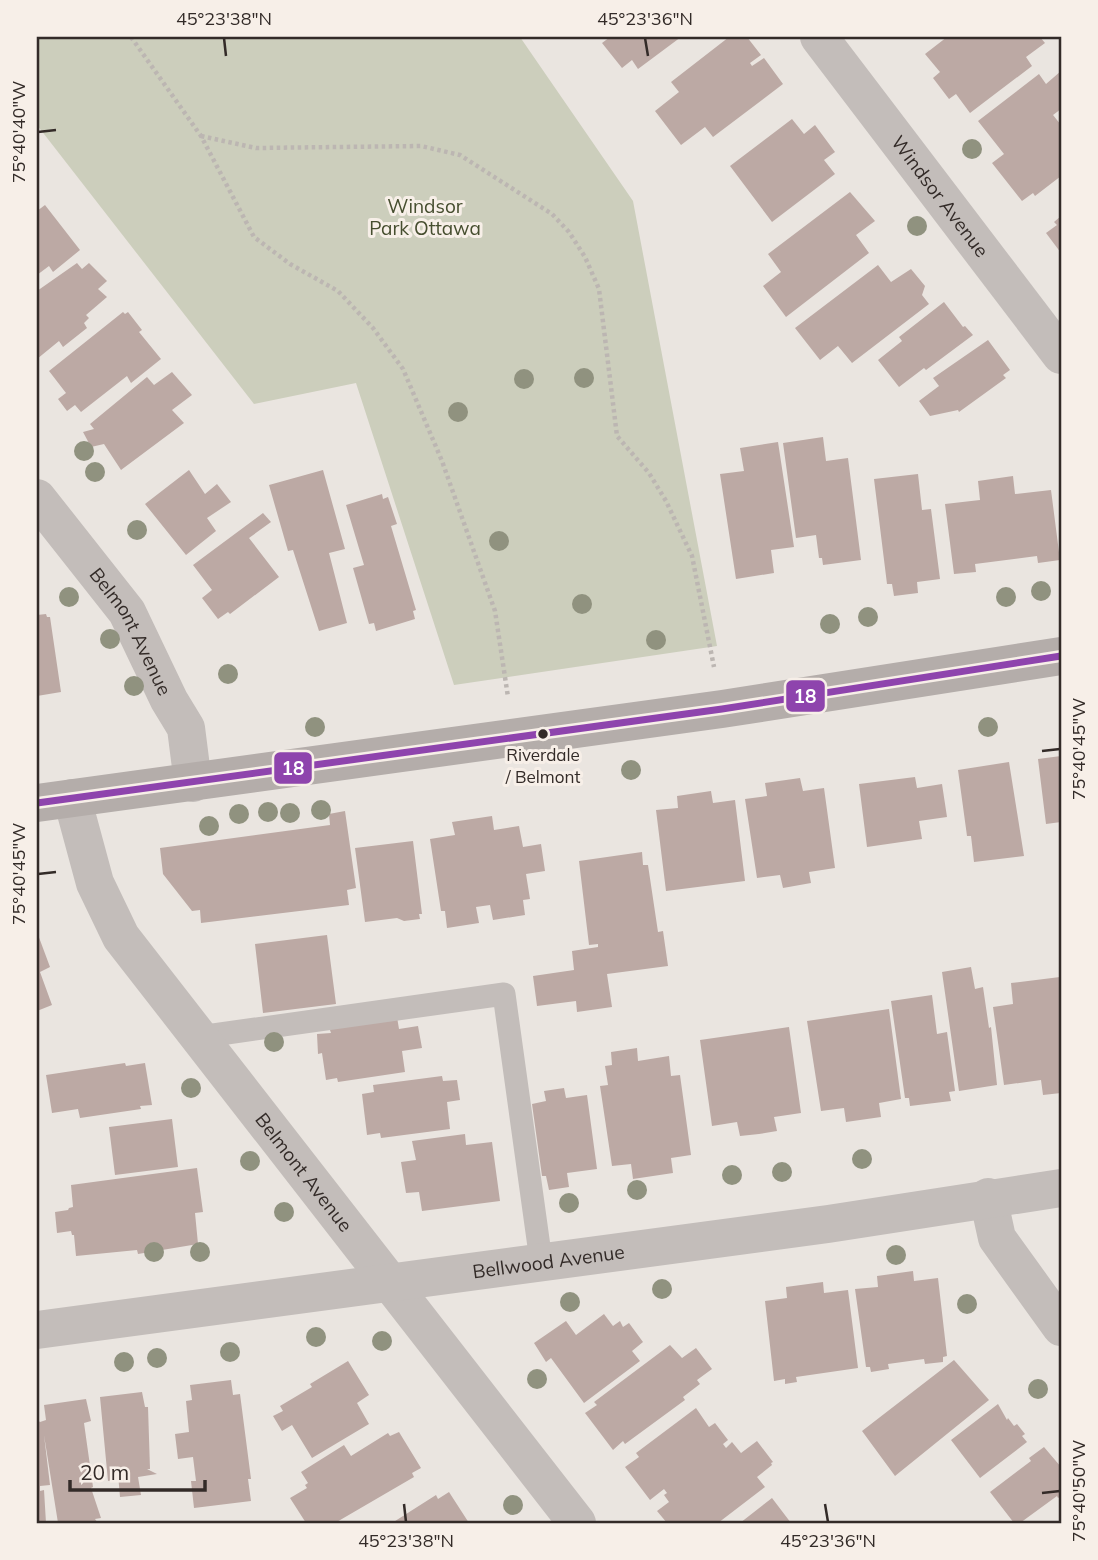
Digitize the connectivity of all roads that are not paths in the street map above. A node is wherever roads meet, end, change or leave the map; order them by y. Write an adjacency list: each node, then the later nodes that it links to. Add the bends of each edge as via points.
1 (819, 37): 2 (street, Windsor Avenue)
2 (1061, 355)
3 (37, 498): 5 (street, Belmont Avenue, via 128,612 186,728)
4 (1061, 656): 5 (street)
5 (193, 783): 6 (street)
6 (54, 801): 7 (street, Belmont Avenue, via 121,937)
7 (199, 1037): 10 (lane, via 504,994); 11 (street, Belmont Avenue)
8 (1061, 1188): 9 (street, Bellwood Avenue)
9 (988, 1197): 10 (street, Bellwood Avenue, via 828,1224); 12 (street, via 997,1238)
10 (541, 1261): 11 (street, Bellwood Avenue)
11 (389, 1282): 13 (street, Bellwood Avenue); 14 (street, Belmont Avenue)
12 (1061, 1327)
13 (37, 1330)
14 (577, 1523)

